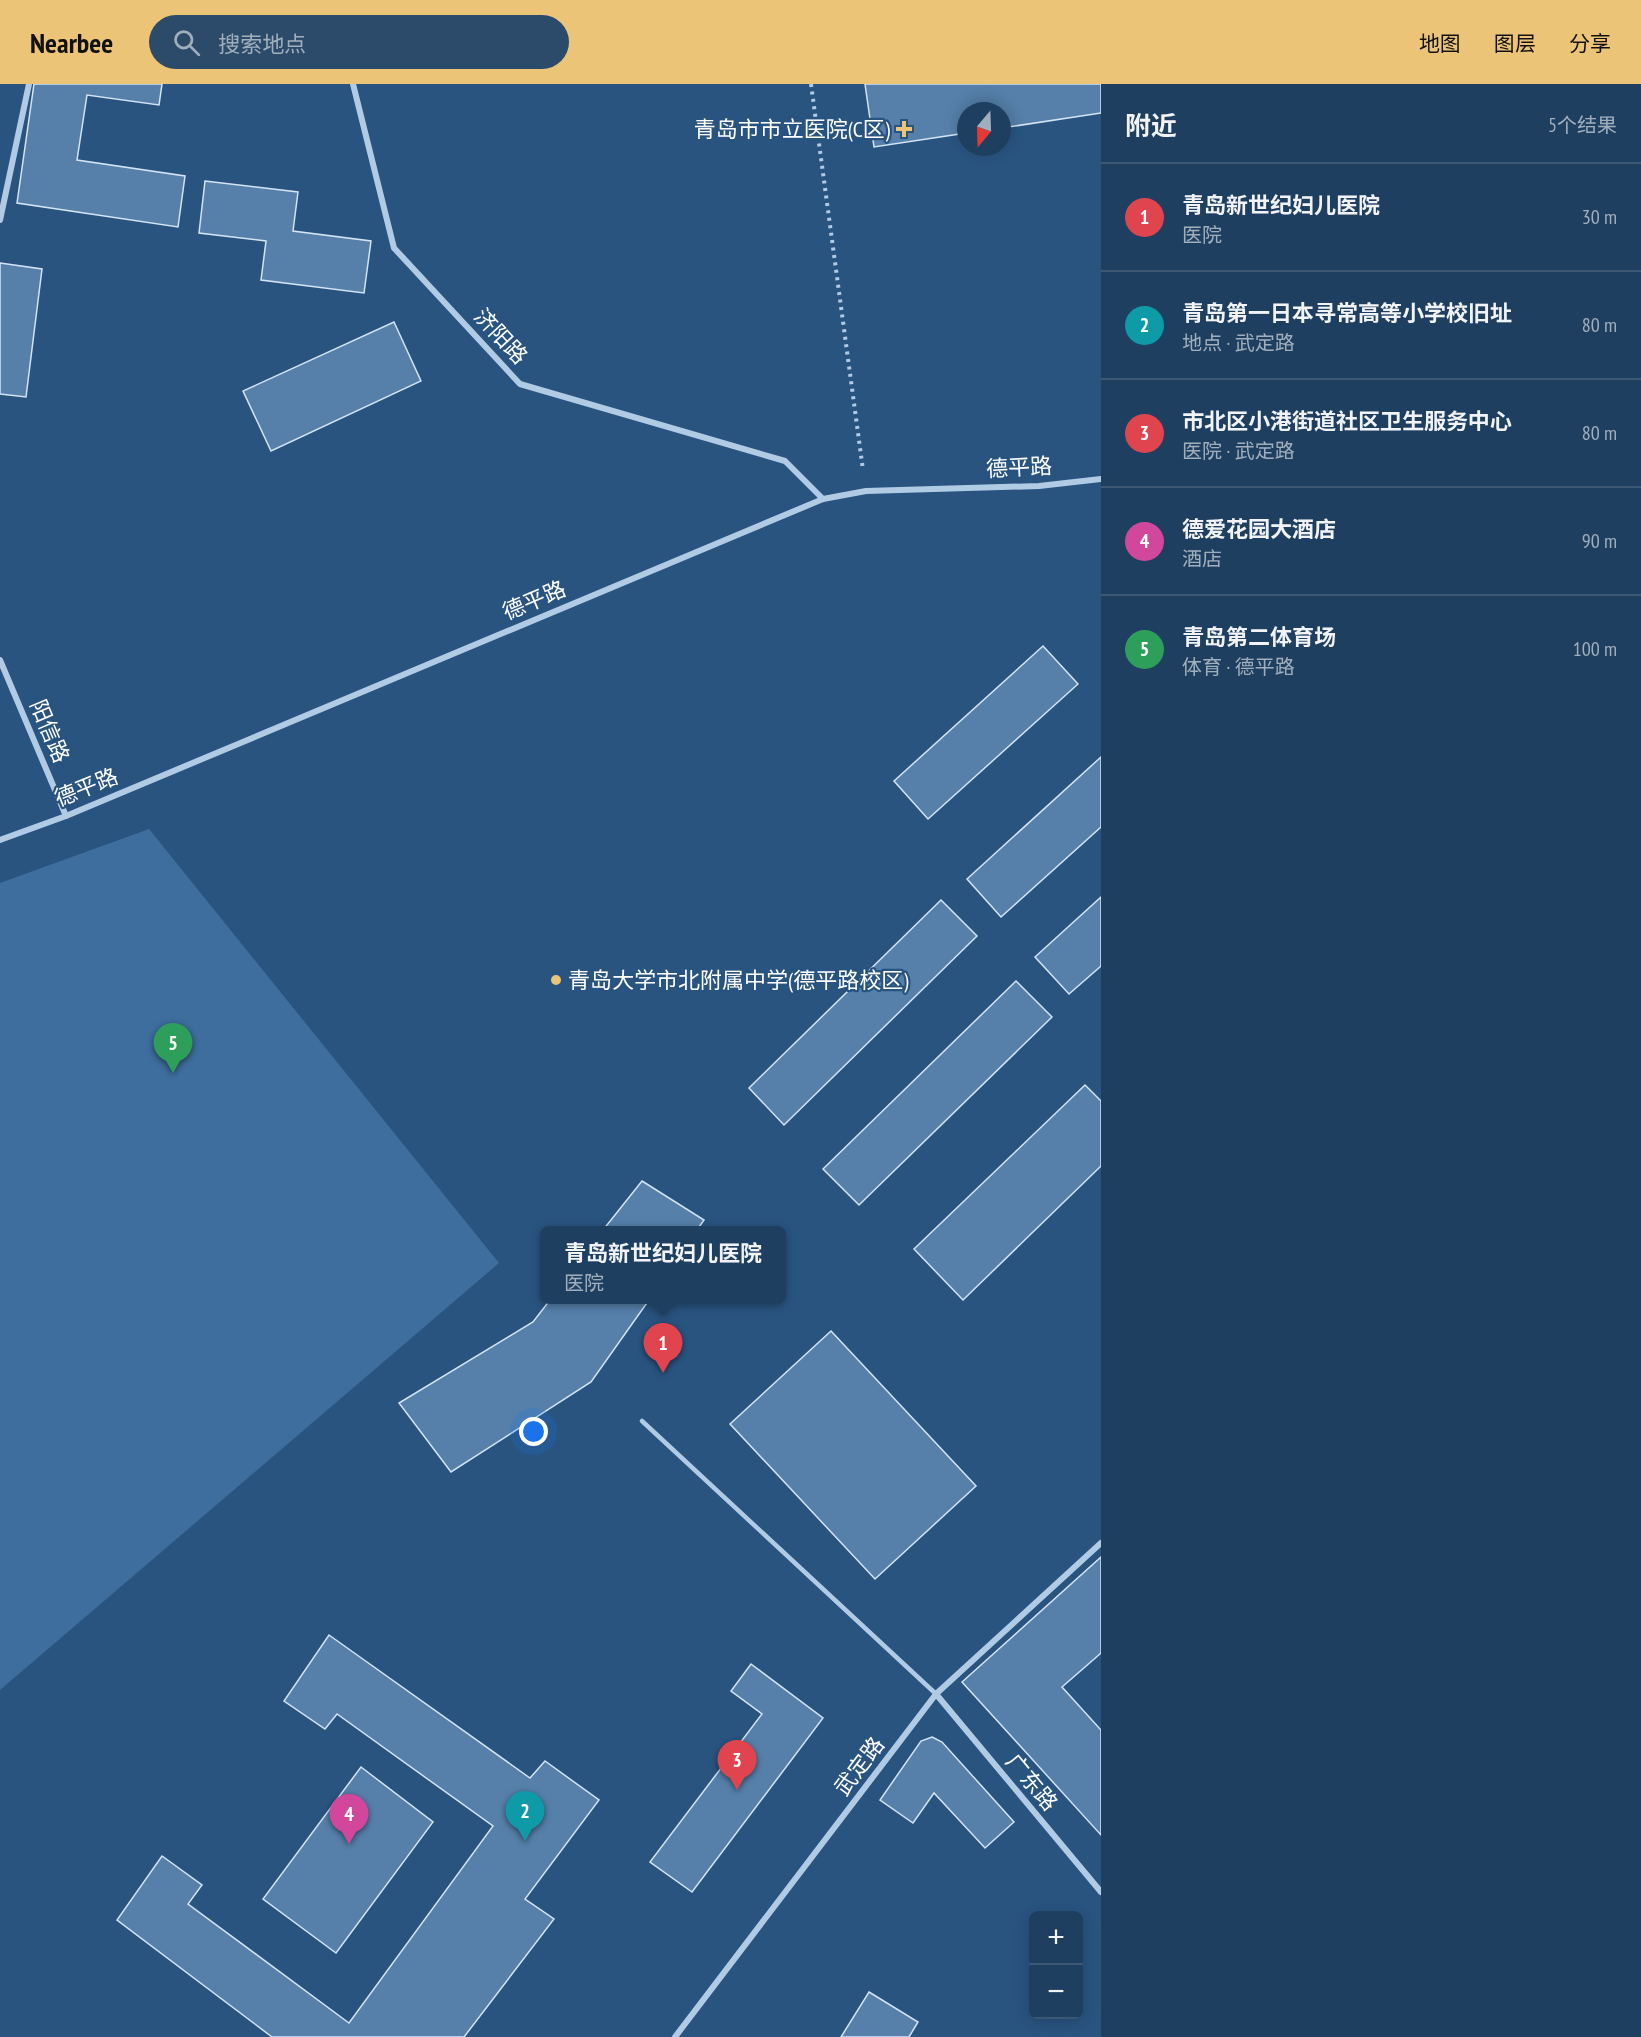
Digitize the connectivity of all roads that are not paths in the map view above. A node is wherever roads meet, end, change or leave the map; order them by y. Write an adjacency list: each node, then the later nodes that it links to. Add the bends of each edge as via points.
1 (28, 84): 3 (street)
2 (353, 84): 5 (street, 济阳路, via 394,248 520,384 785,461)
3 (0, 220)
4 (1101, 478): 5 (street, 德平路, via 1039,486 866,491)
5 (824, 499): 7 (street, 德平路)
6 (0, 660): 7 (street, 阳信路)
7 (66, 816): 8 (street, 德平路)
8 (0, 840)
9 (642, 1421): 11 (lane)
10 (1101, 1543): 11 (street, 武定路)
11 (936, 1694): 12 (street, 广东路); 13 (street, 武定路)
12 (1101, 1892)
13 (675, 2037)

